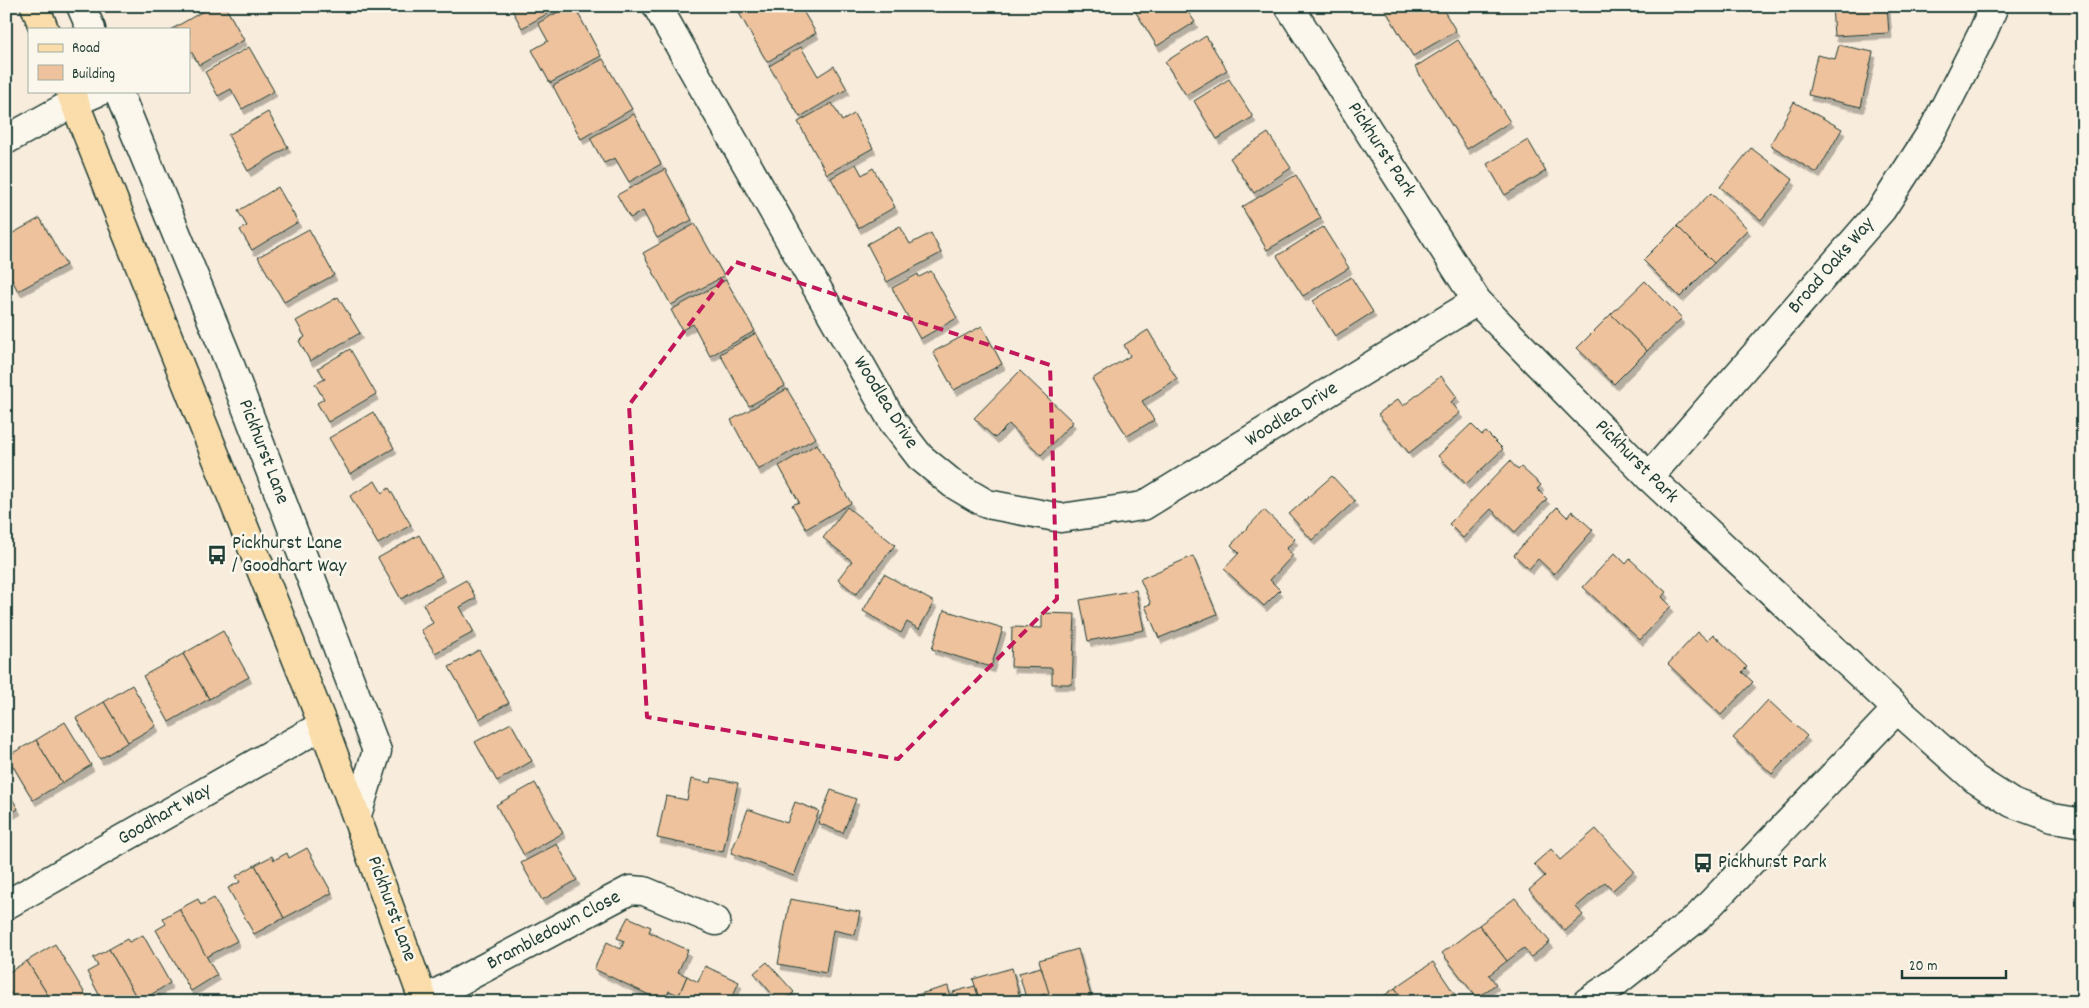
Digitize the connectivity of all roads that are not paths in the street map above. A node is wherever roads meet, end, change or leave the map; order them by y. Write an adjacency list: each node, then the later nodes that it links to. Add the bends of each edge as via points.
1 (35, 6): 7 (main road)
2 (81, 6): 8 (street)
3 (657, 6): 14 (street, Woodlea Drive, via 893,422 920,458 953,484 987,504 1061,518 1143,506)
4 (1289, 6): 14 (street, Pickhurst Park)
5 (1972, 6): 9 (street)
6 (1994, 6): 9 (street, Broad Oaks Way)
7 (44, 28)
8 (91, 28)
9 (1983, 32): 15 (street, Broad Oaks Way, via 1933,130 1882,209)
10 (95, 92): 12 (street)
11 (118, 92): 18 (street, Pickhurst Lane, via 227,357 377,750)
12 (73, 96): 13 (street); 17 (main road, Pickhurst Lane)
13 (6, 140)
14 (1477, 301): 15 (street, Pickhurst Park)
15 (1649, 477): 16 (street, Pickhurst Park)
16 (1897, 709): 19 (street, Pickhurst Park, via 1975,779 2012,803 2053,818); 23 (street, via 1698,917)
17 (323, 725): 18 (main road, Pickhurst Lane); 20 (street, Goodhart Way)
18 (357, 816): 22 (main road, Pickhurst Lane)
19 (2083, 823)
20 (6, 905)
21 (716, 921): 22 (street, Brambledown Close, via 644,891 630,890)
22 (424, 1001)
23 (1587, 1002)

